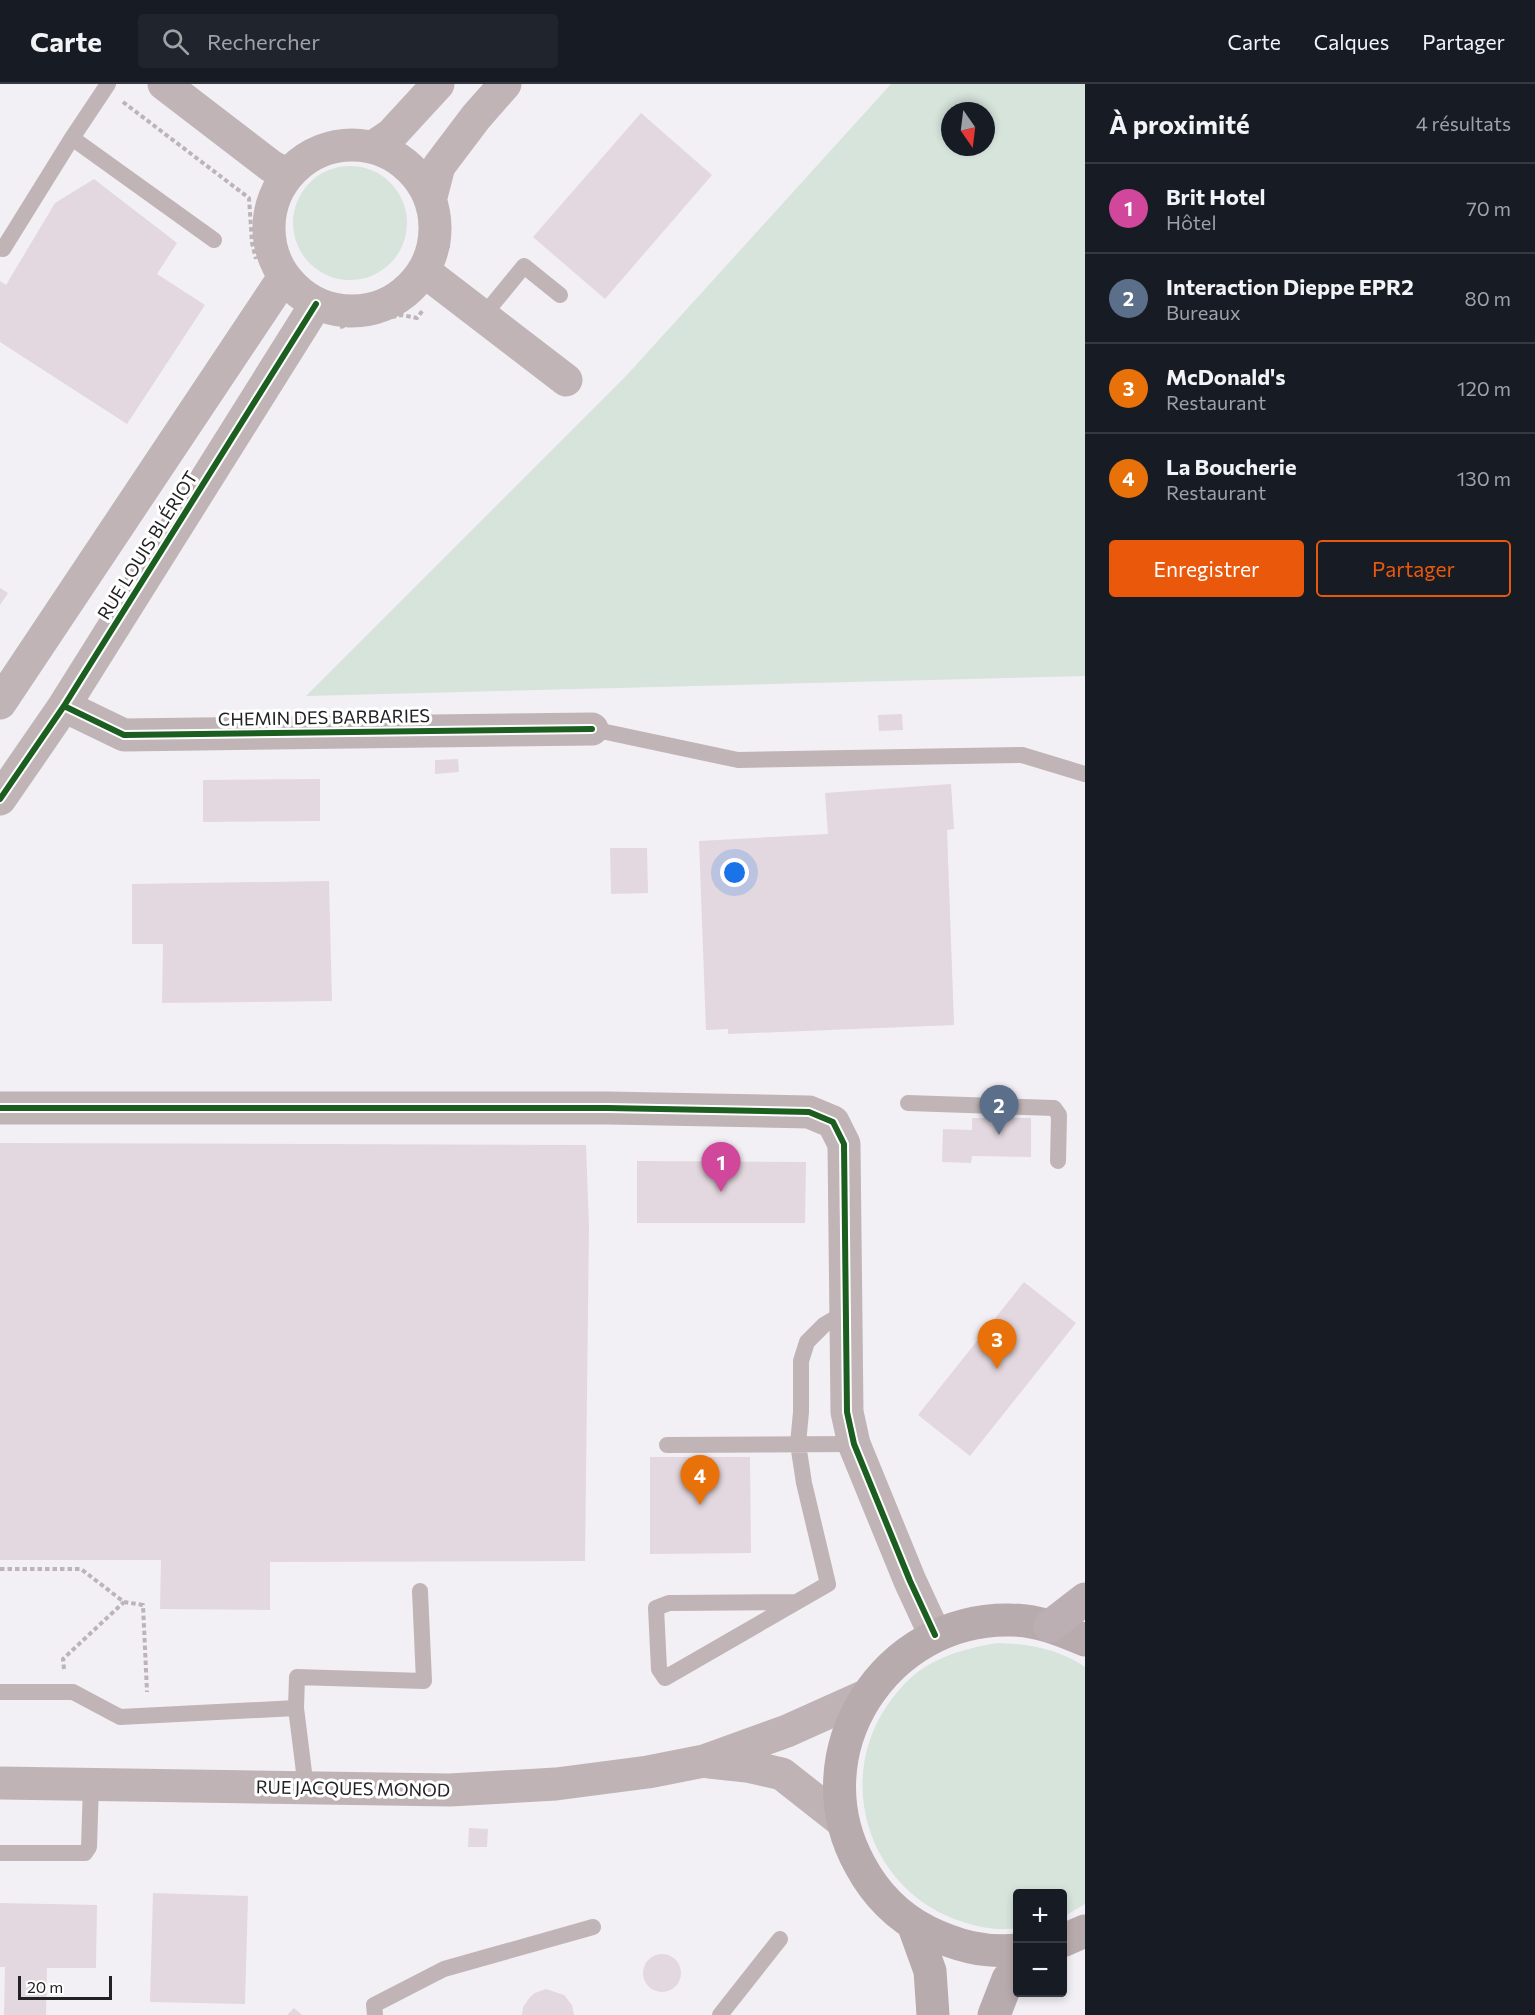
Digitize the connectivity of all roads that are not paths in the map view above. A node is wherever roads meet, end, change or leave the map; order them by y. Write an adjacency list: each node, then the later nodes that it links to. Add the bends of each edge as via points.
1 (164, 84): 7 (street)
2 (438, 84): 6 (street, via 392,134)
3 (505, 84): 8 (street, via 439,166)
4 (106, 86): 5 (lane)
5 (72, 138): 9 (lane); 10 (lane)
6 (373, 147): 7 (street, via 350,144 326,148 305,159); 8 (street, via 398,157 417,174)
7 (288, 175): 11 (street, via 276,194 269,237)
8 (440, 208): 12 (street)
9 (214, 240)
10 (3, 249)
11 (284, 277): 14 (street, via 298,292); 17 (street, RUE LOUIS BLÉRIOT)
12 (434, 279): 14 (street, via 380,307); 15 (street)
13 (560, 295): 15 (lane, via 524,266)
14 (308, 316): 18 (street, RUE LOUIS BLÉRIOT)
15 (483, 316): 16 (street)
16 (566, 380)
17 (0, 703)
18 (64, 706): 19 (street, CHEMIN DES BARBARIES, via 124,735); 21 (street, RUE LOUIS BLÉRIOT)
19 (592, 729): 20 (lane, via 738,760 1022,755)
20 (1085, 774)
21 (0, 799)
22 (908, 1103): 24 (lane, via 1054,1108 1059,1115)
23 (0, 1108): 25 (street, via 608,1108 809,1112 832,1122 844,1144)
24 (1058, 1161)
25 (846, 1312): 26 (lane, via 824,1325 807,1342 801,1362); 27 (street, via 847,1412)
26 (798, 1444): 27 (lane); 28 (lane); 31 (lane, via 828,1584)
27 (854, 1444): 33 (street)
28 (667, 1445)
29 (420, 1591): 37 (lane, via 424,1681 297,1677)
30 (1085, 1599): 32 (highway)
31 (796, 1602): 31 (lane, via 665,1678 659,1669 656,1608 669,1603)
32 (1050, 1626): 33 (main road, via 1002,1620 972,1623); 34 (main road)
33 (935, 1635): 36 (main road, via 900,1658)
34 (1085, 1640)
35 (0, 1692): 37 (lane, via 73,1692 120,1717)
36 (865, 1696): 38 (main road, RUE JACQUES MONOD, via 787,1731); 42 (main road, via 847,1736 839,1778)
37 (296, 1708): 41 (lane)
38 (705, 1761): 41 (main road, RUE JACQUES MONOD, via 556,1784 450,1790); 42 (main road, RUE JACQUES MONOD, via 782,1774)
39 (0, 1783): 40 (main road, RUE JACQUES MONOD)
40 (91, 1784): 41 (main road, RUE JACQUES MONOD); 43 (lane, via 90,1847 85,1853)
41 (306, 1788)
42 (843, 1822): 44 (main road, via 852,1852 868,1880 888,1904)
43 (0, 1853)
44 (913, 1924): 47 (main road, via 951,1943 993,1952); 51 (main road, via 930,1971)
45 (593, 1927): 49 (lane, via 444,1970 374,2005)
46 (780, 1939): 50 (lane)
47 (1013, 1950)
48 (1013, 1973): 52 (main road)
49 (375, 2015)
50 (720, 2015)
51 (933, 2015)
52 (994, 2015)

